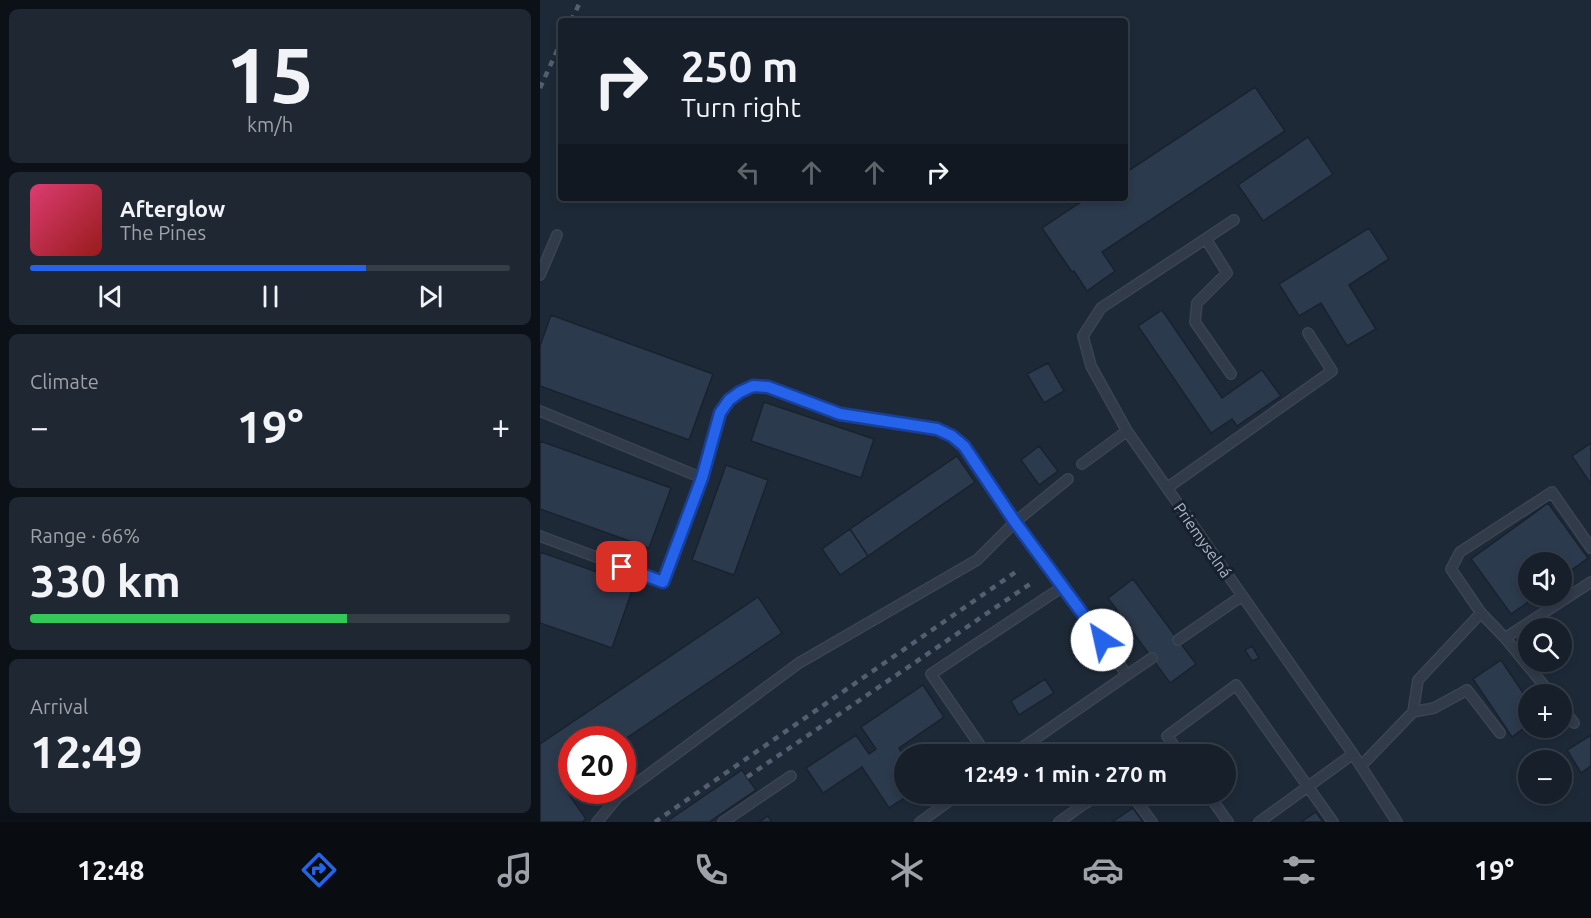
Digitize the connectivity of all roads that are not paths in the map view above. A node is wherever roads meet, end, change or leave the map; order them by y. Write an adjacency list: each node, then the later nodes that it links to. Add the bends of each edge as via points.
1 (1234, 220): 3 (lane)
2 (557, 235): 4 (lane)
3 (1206, 239): 6 (lane, via 1227,273 1197,303 1195,322); 8 (lane, via 1101,308 1083,336 1091,366)
4 (540, 275)
5 (1308, 333): 12 (lane, Priemyselná, via 1332,371)
6 (1231, 374)
7 (540, 411): 10 (lane)
8 (1127, 431): 9 (lane); 12 (lane)
9 (1082, 464)
10 (702, 478): 13 (lane, via 720,413 729,400 753,386 768,387 840,414 937,429 952,436 964,446); 14 (lane, via 663,582)
11 (1068, 479): 13 (lane)
12 (1167, 488): 18 (lane, Priemyselná)
13 (1015, 522): 17 (lane); 40 (lane, via 977,560 799,663 618,797)
14 (540, 536)
15 (1591, 548): 19 (lane, via 1552,492 1460,552 1451,569)
16 (1591, 582): 20 (lane)
17 (1064, 586): 23 (lane); 29 (lane, via 931,674)
18 (1242, 596): 21 (lane); 32 (lane, Priemyselná)
19 (1481, 613): 20 (lane); 25 (lane, via 1418,680)
20 (1505, 638): 24 (lane)
21 (1178, 640)
22 (1152, 658): 23 (lane)
23 (1127, 675): 30 (lane)
24 (1543, 684)
25 (1413, 712): 28 (lane, via 1434,708 1467,690); 33 (lane)
26 (1572, 720): 27 (lane)
27 (1574, 723)
28 (1500, 733)
29 (979, 744)
30 (1027, 744)
31 (1173, 744): 35 (lane, via 1167,736 1236,685)
32 (1353, 754): 33 (lane, Priemyselná); 35 (lane)
33 (1361, 766): 48 (lane, Priemyselná)
34 (791, 776): 41 (lane)
35 (1309, 786): 46 (lane); 47 (lane)
36 (945, 804): 42 (lane)
37 (1084, 804): 43 (lane)
38 (1139, 804): 44 (lane)
39 (1215, 804): 45 (lane)
40 (597, 822)
41 (723, 822)
42 (920, 822)
43 (1059, 822)
44 (1152, 822)
45 (1228, 822)
46 (1259, 822)
47 (1333, 822)
48 (1397, 822)

